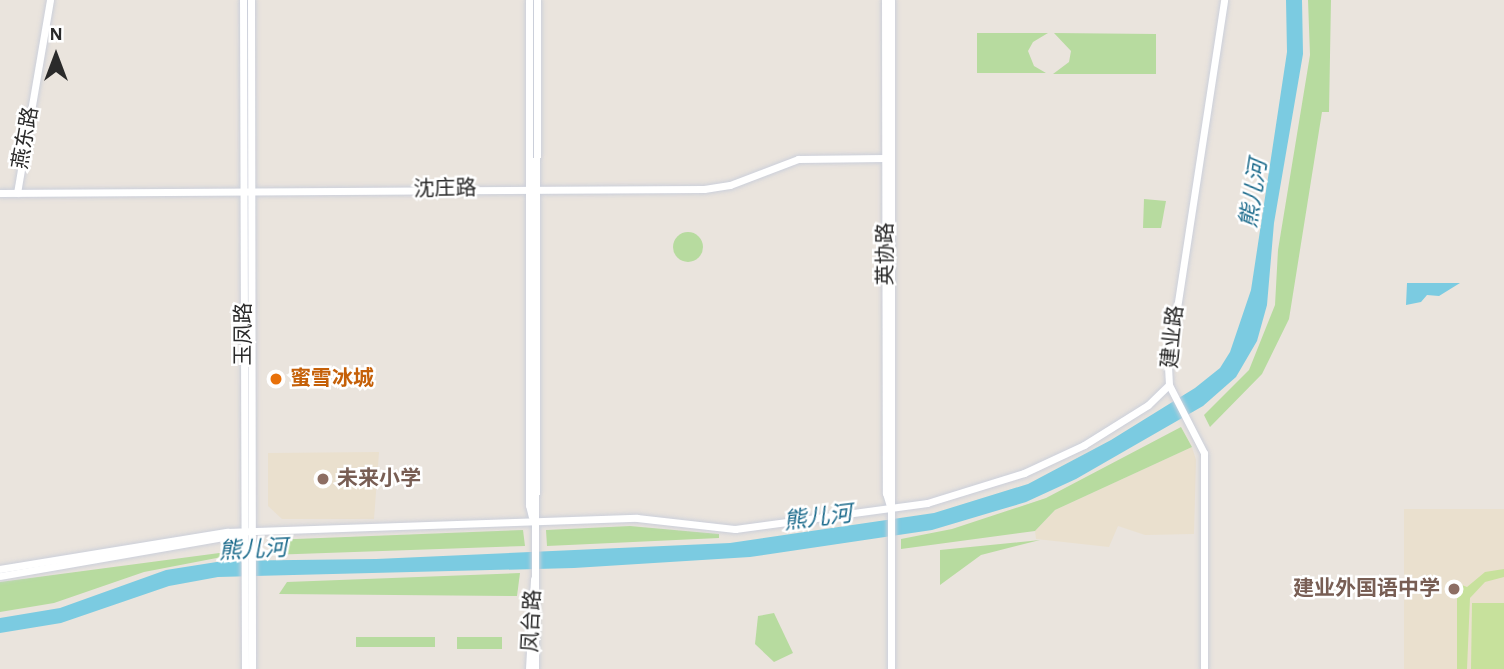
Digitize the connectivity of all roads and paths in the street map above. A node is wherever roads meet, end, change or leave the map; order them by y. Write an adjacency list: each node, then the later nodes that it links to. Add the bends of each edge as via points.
1 (50, 0): 13 (street, 燕东路)
2 (243, 0): 11 (street, 玉凤路)
3 (251, 0): 11 (street, 玉凤路)
4 (529, 0): 10 (street)
5 (537, 0): 10 (street)
6 (885, 0): 9 (street, 英协路)
7 (891, 0): 15 (street, 英协路)
8 (1224, 0): 14 (street, 建业路, via 1170,343)
9 (886, 158): 10 (street, 沈庄路, via 799,159 730,185 704,189); 15 (street, 英协路, via 886,493)
10 (533, 188): 11 (street, 沈庄路); 16 (street, via 529,505)
11 (247, 191): 13 (street, 沈庄路); 17 (street, 玉凤路)
12 (0, 193): 13 (street, 沈庄路)
13 (17, 193)
14 (1169, 384): 15 (street, via 1148,405 1024,473); 27 (street, 建业路, via 1190,421 1205,462)
15 (891, 511): 16 (street, via 736,529 637,517); 26 (street, 英协路)
16 (534, 522): 17 (street); 20 (street)
17 (248, 533): 18 (street); 19 (street); 21 (street, 玉凤路)
18 (0, 569)
19 (0, 576)
20 (534, 579): 24 (street, 凤台路); 25 (street, 凤台路)
21 (248, 585): 22 (street, 玉凤路); 23 (street, 玉凤路)
22 (245, 669)
23 (252, 669)
24 (529, 669)
25 (535, 669)
26 (891, 669)
27 (1204, 669)

